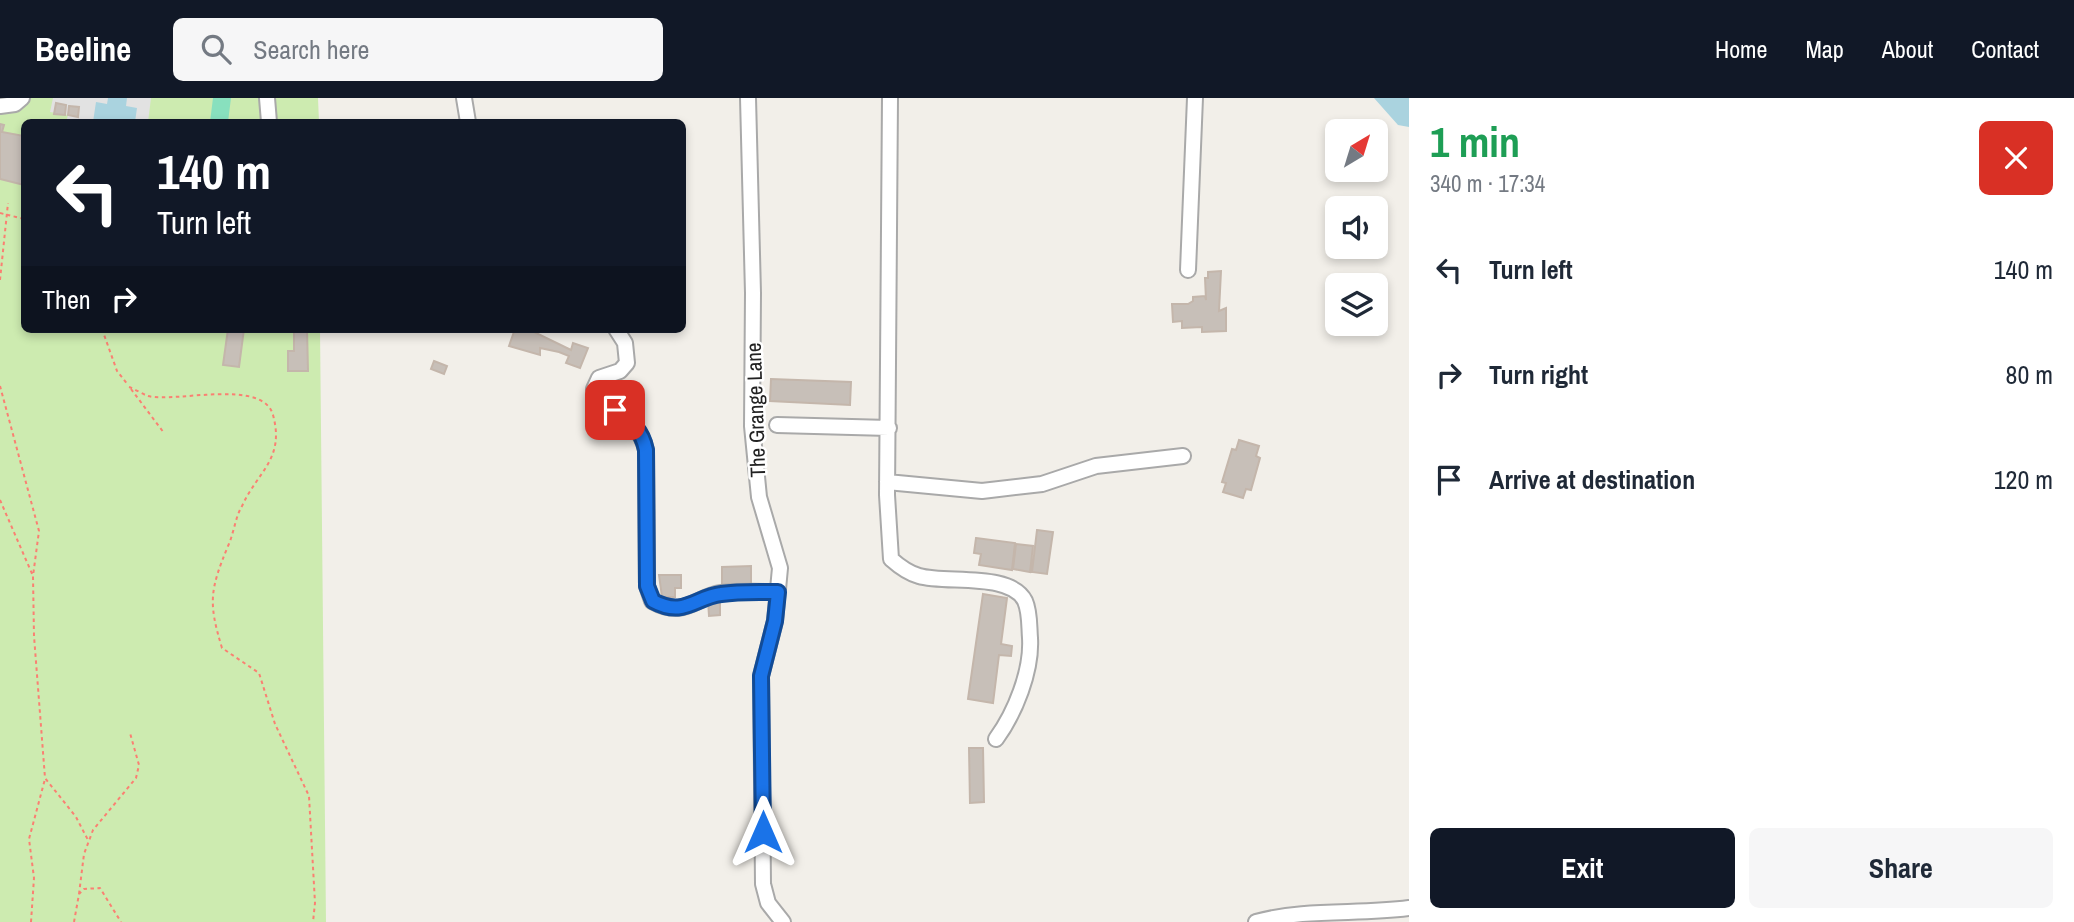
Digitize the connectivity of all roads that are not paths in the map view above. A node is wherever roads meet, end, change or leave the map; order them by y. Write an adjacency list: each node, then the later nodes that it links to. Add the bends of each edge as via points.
1 (22, 98): 7 (street)
2 (267, 98): 8 (street)
3 (464, 98): 9 (street)
4 (748, 98): 16 (street, The Grange Lane, via 752,426 760,497 780,568)
5 (890, 98): 13 (street)
6 (1195, 98): 10 (street)
7 (0, 106)
8 (269, 119)
9 (468, 119)
10 (1188, 270)
11 (618, 333): 16 (street, via 627,363 599,379 594,389 602,402 628,419 643,436 647,586 653,601 664,607 682,607 719,594)
12 (777, 425): 13 (street)
13 (889, 428): 15 (street)
14 (1183, 456): 15 (street, via 1096,466 1042,484 982,491)
15 (887, 482): 17 (street, via 891,559 921,577 992,583 1017,590 1024,601 1030,646 1027,666 1006,726)
16 (778, 592): 19 (street, The Grange Lane, via 761,676 763,884 768,904)
17 (996, 739)
18 (1409, 908): 20 (street, via 1315,911)
19 (783, 922)
20 (1256, 922)

